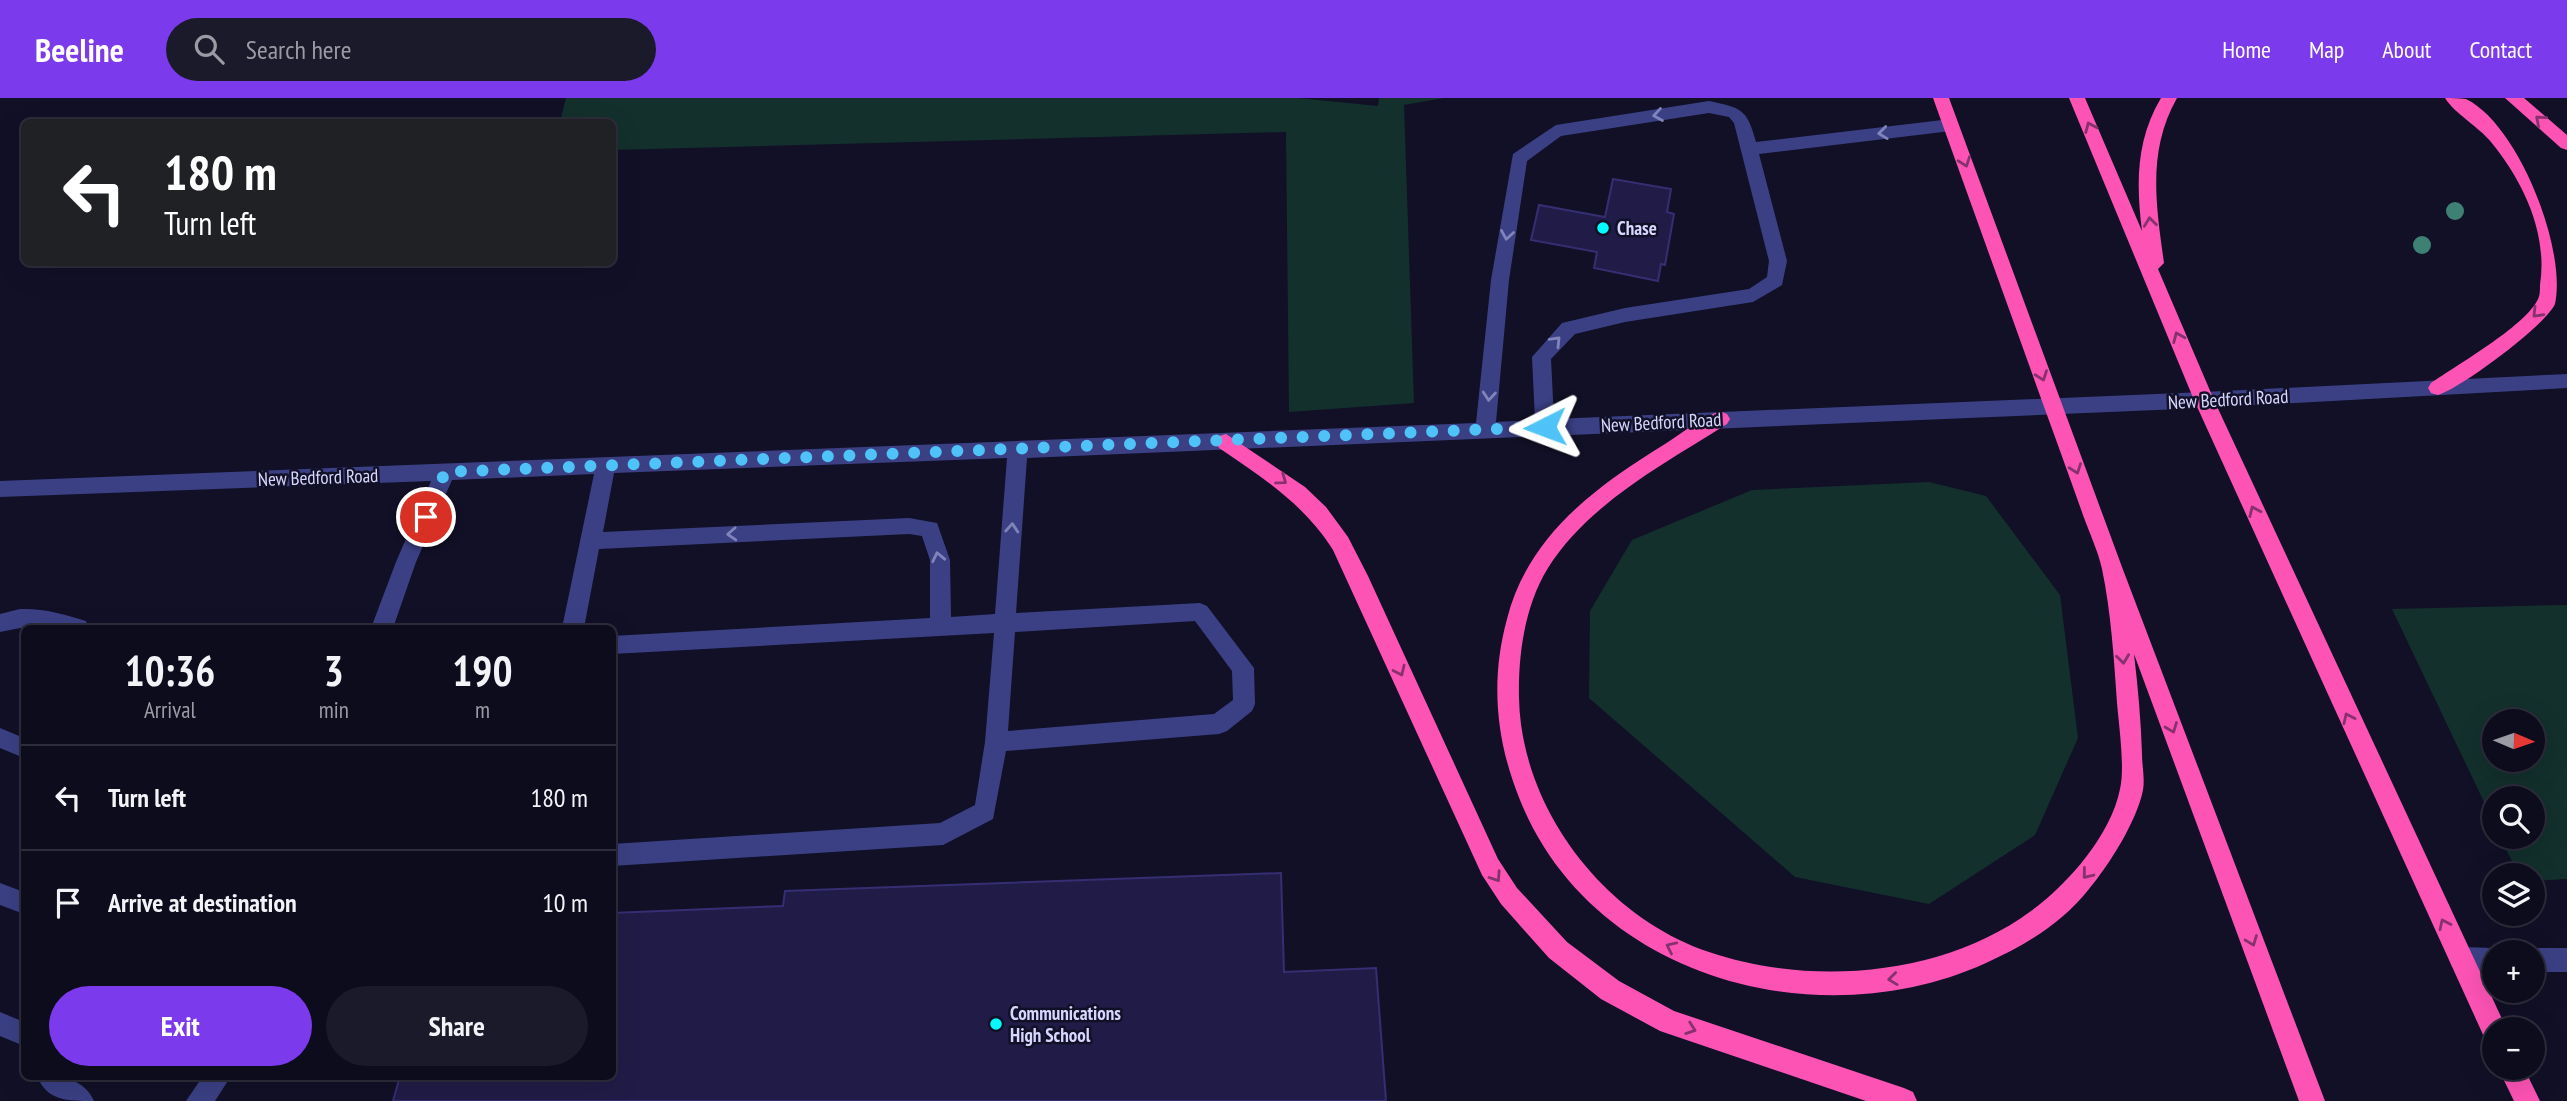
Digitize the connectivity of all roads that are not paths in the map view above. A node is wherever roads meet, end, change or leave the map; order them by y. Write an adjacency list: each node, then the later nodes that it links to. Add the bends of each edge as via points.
1 (1941, 98): 6 (highway)
2 (2077, 98): 9 (highway, one-way to 2)
3 (2169, 98): 9 (highway, one-way to 3, via 2146,169 2150,139)
4 (2453, 98): 11 (highway, one-way to 11, via 2490,124 2523,157 2543,186 2563,243 2552,294 2527,323)
5 (2513, 98): 7 (highway, one-way to 5)
6 (1951, 125): 8 (street, one-way to 8); 13 (highway, one-way to 13)
7 (2567, 144)
8 (1749, 149): 15 (street, one-way to 8, via 1541,357 1569,328 1753,295 1776,280 1778,261); 16 (street, one-way to 16, via 1742,121 1734,112 1709,107 1556,131 1519,158 1500,280)
9 (2158, 290): 12 (highway, one-way to 9)
10 (2567, 382): 11 (street, New Bedford Road)
11 (2438, 388): 12 (street, New Bedford Road)
12 (2204, 400): 13 (street, New Bedford Road); 37 (highway, one-way to 12)
13 (2053, 405): 14 (street, New Bedford Road); 23 (highway, one-way to 23)
14 (1720, 419): 15 (street, New Bedford Road); 23 (highway, one-way to 14, via 2131,718 2132,790 2107,846 2068,897 2033,927 1993,951 1946,969 1897,980 1843,984 1770,979 1707,964 1655,940 1597,895 1556,847 1516,767 1506,694 1519,607 1548,550 1615,485)
15 (1545, 427): 16 (street, New Bedford Road)
16 (1485, 430): 17 (street, New Bedford Road)
17 (1226, 442): 18 (street, New Bedford Road); 49 (highway, one-way to 49, via 1288,484 1318,511 1338,538 1358,572 1490,867 1509,896 1558,950 1610,990 1669,1022)
18 (1018, 450): 19 (street, New Bedford Road); 24 (street, one-way to 18)
19 (606, 466): 20 (street, New Bedford Road); 22 (street)
20 (445, 472): 21 (street, New Bedford Road); 27 (street)
21 (0, 489)
22 (590, 541): 28 (street); 29 (street, one-way to 22, via 940,560 930,529 909,526)
23 (2112, 567): 50 (highway, one-way to 50)
24 (1005, 621): 29 (street); 32 (street); 32 (street, via 1200,612 1243,668 1244,704 1219,724)
25 (0, 623): 26 (street, via 17,617)
26 (68, 625)
27 (383, 625)
28 (574, 625)
29 (941, 625): 30 (street)
30 (616, 645)
31 (0, 738): 33 (street)
32 (996, 742): 34 (street, via 985,811 943,834)
33 (21, 747)
34 (616, 855)
35 (0, 894): 36 (street)
36 (21, 902)
37 (2461, 960): 38 (street); 41 (highway)
38 (2482, 960)
39 (2545, 960): 40 (street)
40 (2567, 960)
41 (2488, 1017)
42 (0, 1024): 43 (street)
43 (21, 1033)
44 (51, 1080): 47 (street)
45 (216, 1080): 48 (street)
46 (2516, 1080): 51 (highway)
47 (81, 1101)
48 (199, 1101)
49 (1905, 1101)
50 (2312, 1101)
51 (2526, 1101)

